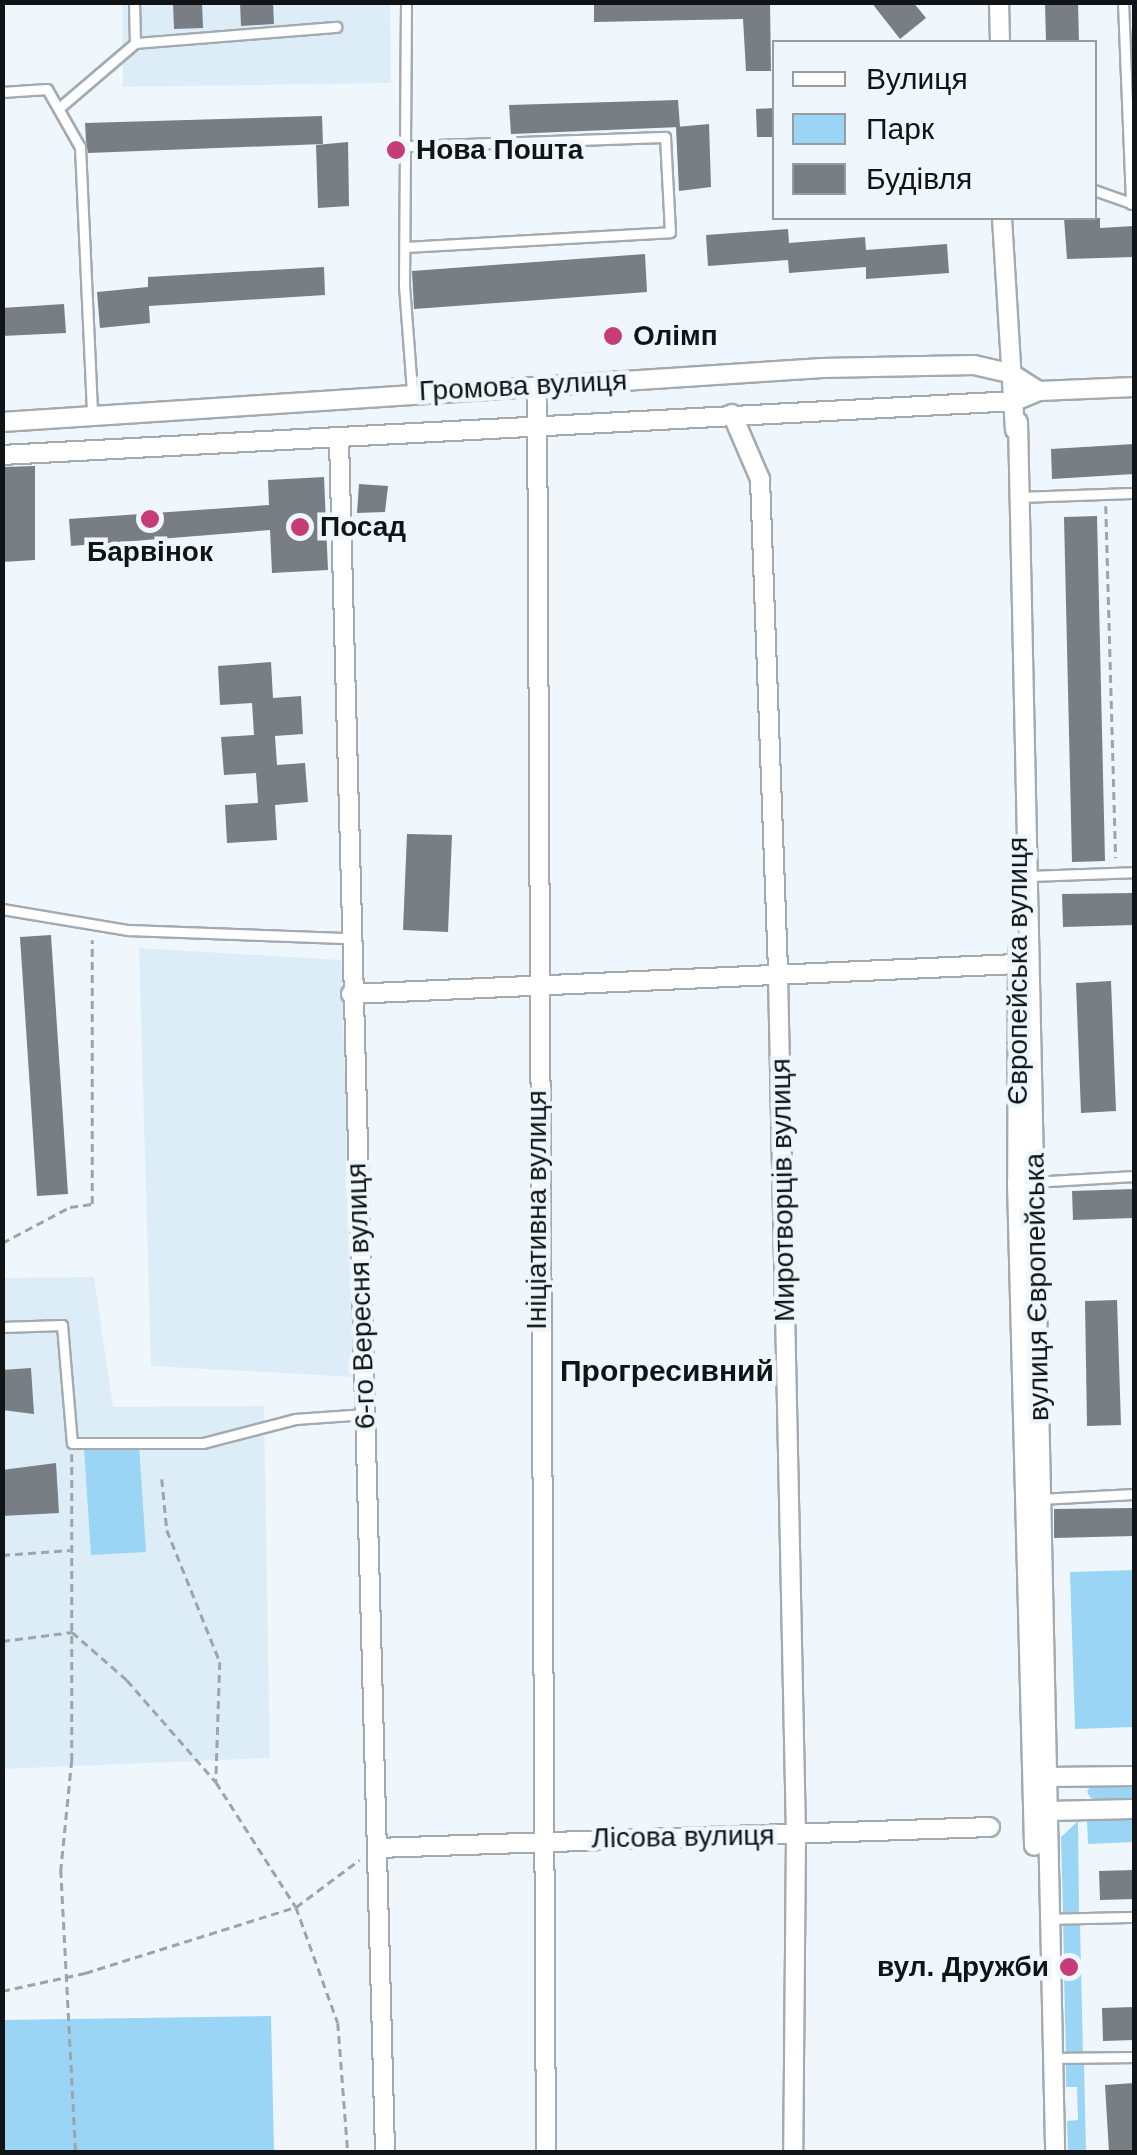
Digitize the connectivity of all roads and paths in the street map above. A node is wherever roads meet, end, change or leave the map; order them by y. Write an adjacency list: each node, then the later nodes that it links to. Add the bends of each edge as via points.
1 (134, 2): 7 (lane)
2 (406, 2): 11 (lane)
3 (1000, 2): 6 (street)
4 (1124, 2): 8 (lane)
5 (336, 27): 7 (lane)
6 (1000, 40)
7 (134, 43): 10 (lane)
8 (1131, 82): 13 (lane)
9 (2, 92): 10 (lane, via 47,89)
10 (59, 108): 23 (lane, via 80,147)
11 (406, 146): 15 (lane); 15 (lane, via 665,137 670,232)
12 (1097, 191): 13 (lane)
13 (1133, 204)
14 (1002, 220): 16 (street, Європейська вулиця)
15 (405, 247): 20 (lane)
16 (1010, 373): 18 (street, Громова вулиця, via 974,365 822,368); 19 (street, Громова вулиця); 21 (street, Європейська вулиця)
17 (1134, 387): 19 (street, Громова вулиця)
18 (537, 388): 20 (street, Громова вулиця); 26 (street, Ініціативна вулиця)
19 (1039, 391): 21 (street, Громова вулиця)
20 (412, 392): 23 (street, Громова вулиця)
21 (1014, 401): 22 (street, Громова вулиця); 31 (street, Європейська вулиця)
22 (732, 414): 26 (street, Громова вулиця); 39 (street, Миротворців вулиця, via 760,478)
23 (92, 415): 24 (street, Громова вулиця)
24 (2, 422)
25 (1018, 422): 56 (street, вулиця Європейська)
26 (538, 424): 27 (street, Громова вулиця); 40 (street, Ініціативна вулиця)
27 (339, 440): 28 (street, Громова вулиця); 37 (street, 6-го Вересня вулиця)
28 (2, 455)
29 (1134, 493): 30 (lane)
30 (1106, 495): 31 (lane); 33 (path)
31 (1015, 497): 34 (street, Європейська вулиця)
32 (1134, 872): 33 (lane)
33 (1117, 873): 34 (lane)
34 (1020, 876): 38 (street, Європейська вулиця)
35 (2, 909): 36 (lane)
36 (92, 924): 37 (lane); 44 (path, via 92,1204 70,1206)
37 (350, 938): 41 (street, 6-го Вересня вулиця)
38 (1018, 964): 39 (street); 43 (street, Європейська вулиця)
39 (778, 974): 40 (street); 61 (street, Миротворців вулиця)
40 (537, 986): 41 (street); 62 (street, Ініціативна вулиця)
41 (351, 994): 46 (street, 6-го Вересня вулиця)
42 (1134, 1176): 43 (lane)
43 (1017, 1182): 50 (street, Європейська вулиця)
44 (2, 1244)
45 (2, 1327): 47 (lane, via 62,1324)
46 (366, 1414): 47 (lane, via 295,1419 203,1443); 64 (street, 6-го Вересня вулиця)
47 (72, 1443): 51 (path)
48 (162, 1479): 57 (path, via 168,1530 220,1662)
49 (1134, 1494): 50 (lane)
50 (1026, 1500): 63 (street, Європейська вулиця)
51 (72, 1550): 52 (path); 53 (path)
52 (2, 1555)
53 (72, 1632): 54 (path); 57 (path, via 127,1680); 68 (path, via 72,1760 61,1870)
54 (2, 1641)
55 (1134, 1776): 56 (street)
56 (1047, 1777): 59 (street, вулиця Європейська)
57 (216, 1782): 65 (path)
58 (1134, 1809): 59 (street)
59 (1048, 1811): 67 (street, вулиця Європейська)
60 (990, 1827): 61 (street, Лісова вулиця)
61 (796, 1835): 62 (street, Лісова вулиця); 76 (street, Миротворців вулиця)
62 (546, 1839): 64 (street, Лісова вулиця); 75 (street, Ініціативна вулиця)
63 (1034, 1846)
64 (376, 1848): 65 (path); 74 (street, 6-го Вересня вулиця)
65 (296, 1907): 68 (path); 73 (path, via 338,2023)
66 (1134, 1917): 67 (lane)
67 (1050, 1919): 71 (street, вулиця Європейська)
68 (68, 1977): 69 (path); 72 (path)
69 (2, 1991)
70 (1134, 2056): 71 (lane)
71 (1053, 2058): 77 (street, вулиця Європейська)
72 (76, 2152)
73 (348, 2152)
74 (385, 2152)
75 (546, 2152)
76 (793, 2152)
77 (1055, 2152)

